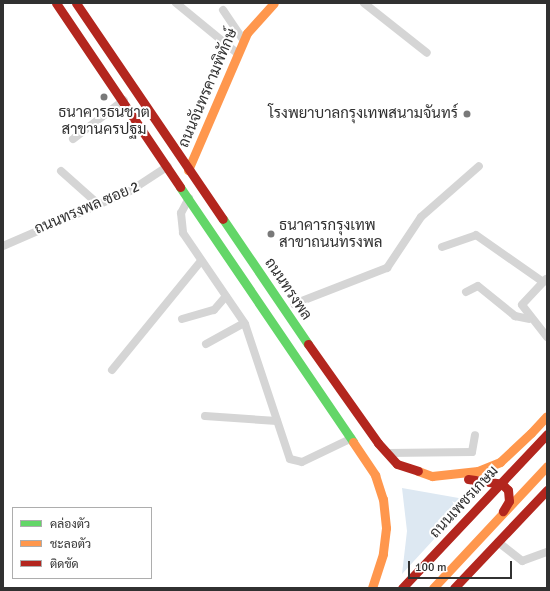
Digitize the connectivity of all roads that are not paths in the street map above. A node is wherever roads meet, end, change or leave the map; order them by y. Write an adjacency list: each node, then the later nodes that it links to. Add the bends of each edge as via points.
1 (70, 3): 6 (street)
2 (76, 3): 15 (main road, ถนนทรงพล)
3 (176, 3): 9 (street)
4 (274, 3): 8 (main road, ถนนจันทรคามพิทักษ์, via 250,27)
5 (364, 3): 10 (street)
6 (58, 6): 11 (main road, ถนนทรงพล)
7 (223, 10): 8 (street)
8 (243, 40): 9 (main road, ถนนจันทรคามพิทักษ์)
9 (237, 52): 15 (main road, ถนนจันทรคามพิทักษ์)
10 (427, 53)
11 (124, 100): 12 (street); 13 (main road, ถนนทรงพล)
12 (73, 139)
13 (168, 166): 17 (main road, ถนนทรงพล); 18 (street, ถนนทรงพล ซอย 2, via 130,191)
14 (479, 166): 26 (street, via 422,217 387,268)
15 (188, 170): 25 (main road, ถนนทรงพล)
16 (61, 171): 18 (street)
17 (189, 198): 21 (street, via 180,222 191,249); 27 (main road, ถนนทรงพล)
18 (98, 204): 19 (street, ถนนทรงพล ซอย 2)
19 (3, 246)
20 (442, 247): 22 (street, via 466,236 476,235)
21 (201, 261): 24 (street); 33 (street)
22 (545, 280): 28 (street, via 522,302)
23 (466, 292): 28 (street, via 478,286 515,316)
24 (226, 296): 29 (street, via 214,310); 30 (street)
25 (275, 296): 27 (main road); 41 (main road, ถนนทรงพล)
26 (294, 304)
27 (262, 306): 40 (main road, ถนนทรงพล)
28 (529, 319): 31 (street)
29 (182, 320)
30 (244, 323): 32 (street); 36 (street)
31 (547, 337)
32 (206, 344)
33 (112, 370)
34 (205, 416): 36 (street)
35 (547, 416): 37 (main road, ถนนทรงพล)
36 (277, 421): 40 (street, via 290,459 298,463)
37 (531, 433): 42 (main road, via 523,456 533,466); 44 (main road, ถนนทรงพล, via 489,468)
38 (547, 434): 50 (main road, ถนนเพชรเกษม, bridge)
39 (475, 435): 41 (street, via 472,452)
40 (352, 438): 49 (main road, ถนนทรงพล, via 375,475 383,499 383,554)
41 (386, 453): 44 (main road, ถนนทรงพล, via 412,471)
42 (547, 462)
43 (547, 466): 46 (main road)
44 (435, 476): 46 (main road, via 502,484 508,490 509,501)
45 (547, 490): 47 (main road)
46 (488, 529): 51 (main road)
47 (498, 542): 48 (street, via 522,561); 52 (main road)
48 (547, 552)
49 (374, 586)
50 (402, 588)
51 (433, 588)
52 (454, 588)

